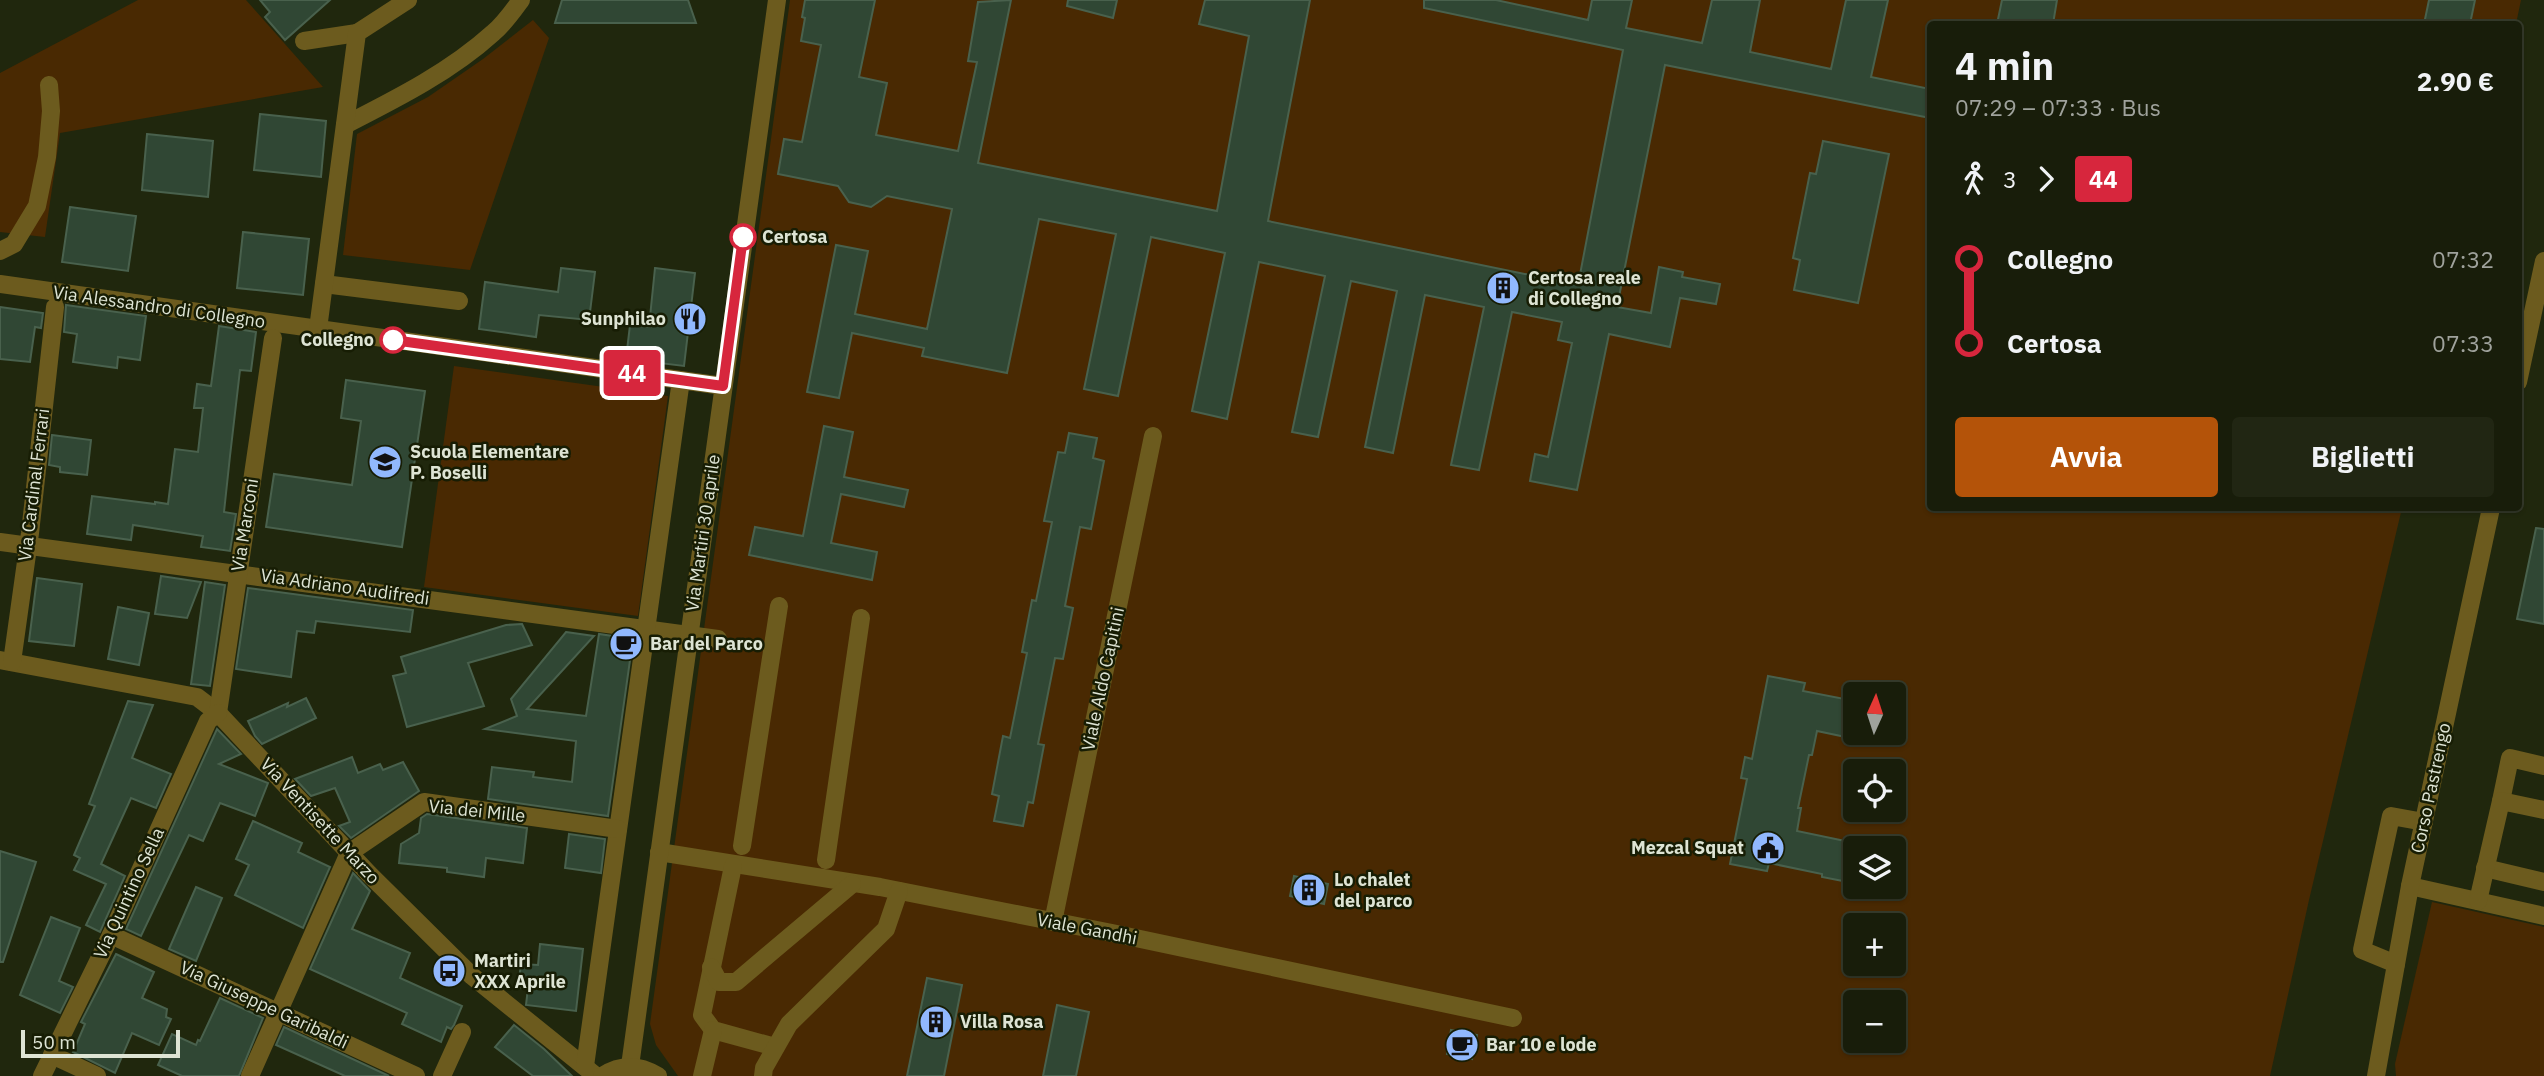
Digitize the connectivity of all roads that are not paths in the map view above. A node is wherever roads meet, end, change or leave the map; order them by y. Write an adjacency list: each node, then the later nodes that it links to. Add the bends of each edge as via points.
1 (408, 0): 4 (street)
2 (522, 0): 7 (street, via 495,32 466,54 407,93)
3 (777, 0): 18 (street, Via Martiri 30 aprile)
4 (357, 33): 5 (street); 7 (street)
5 (304, 40)
6 (49, 85): 8 (street, via 47,157 37,206 14,244)
7 (345, 125): 11 (street)
8 (0, 251)
9 (2544, 261): 16 (street)
10 (0, 284): 14 (street, Via Alessandro di Collegno)
11 (324, 284): 12 (street); 14 (street)
12 (459, 301)
13 (55, 307): 22 (street, Via Cardinal Ferrari)
14 (318, 329): 17 (street, Via Alessandro di Collegno)
15 (273, 338): 23 (street, Via Marconi)
16 (2522, 363)
17 (681, 380): 18 (street, Via Alessandro di Collegno); 26 (street)
18 (723, 386): 27 (street, Via Martiri 30 aprile)
19 (1153, 436): 48 (street, Viale Aldo Capitini)
20 (2490, 511): 34 (street, Corso Pastrengo)
21 (0, 542): 22 (street, Via Adriano Audifredi)
22 (28, 545): 23 (street, Via Adriano Audifredi); 29 (street, Via Cardinal Ferrari)
23 (238, 573): 26 (street, Via Adriano Audifredi); 30 (street, Via Marconi)
24 (779, 606): 36 (street)
25 (861, 618): 39 (street)
26 (645, 628): 27 (street, Via Adriano Audifredi); 35 (street)
27 (689, 634): 28 (street, Via Adriano Audifredi); 37 (street, Via Martiri 30 aprile)
28 (718, 639)
29 (6, 661): 30 (street, Via Ventisette Marzo, via 188,694)
30 (218, 713): 38 (street, Via Ventisette Marzo); 49 (street, Via Quintino Sella, via 208,721)
31 (2544, 766): 32 (street, via 2510,758)
32 (2501, 801): 33 (street); 41 (street)
33 (2544, 810)
34 (2424, 822): 44 (street, Corso Pastrengo); 50 (street, via 2391,816 2362,950)
35 (618, 829): 38 (street, Via dei Mille, via 424,802); 59 (street)
36 (742, 846)
37 (659, 852): 40 (street, Viale Gandhi); 58 (street, Via Martiri 30 aprile)
38 (349, 853): 52 (street); 59 (street, Via Ventisette Marzo, via 472,975)
39 (826, 860)
40 (733, 866): 43 (street, Viale Gandhi); 51 (street)
41 (2485, 868): 42 (street); 46 (street)
42 (2544, 882)
43 (852, 884): 45 (street, Viale Gandhi); 51 (street, via 736,982 719,982)
44 (2410, 886): 46 (street); 50 (street, Corso Pastrengo)
45 (899, 891): 48 (street, Viale Gandhi); 56 (street, via 886,929 789,1024)
46 (2478, 901): 47 (street)
47 (2544, 916)
48 (1053, 922): 53 (street, Viale Gandhi)
49 (111, 935): 52 (street, Via Giuseppe Garibaldi); 57 (street, Via Quintino Sella)
50 (2396, 964): 60 (street, Corso Pastrengo)
51 (711, 967): 54 (street, via 702,1015)
52 (279, 1012): 63 (street); 64 (street, Via Giuseppe Garibaldi)
53 (1513, 1018)
54 (713, 1030): 56 (street); 68 (street)
55 (462, 1032): 65 (street)
56 (775, 1047): 69 (street)
57 (52, 1055): 61 (street, Via Quintino Sella); 62 (street)
58 (629, 1066): 66 (street); 67 (street)
59 (591, 1071)
60 (2378, 1074)
61 (42, 1076)
62 (97, 1076)
63 (250, 1076)
64 (416, 1076)
65 (442, 1076)
66 (602, 1076)
67 (658, 1076)
68 (702, 1076)
69 (763, 1076)

